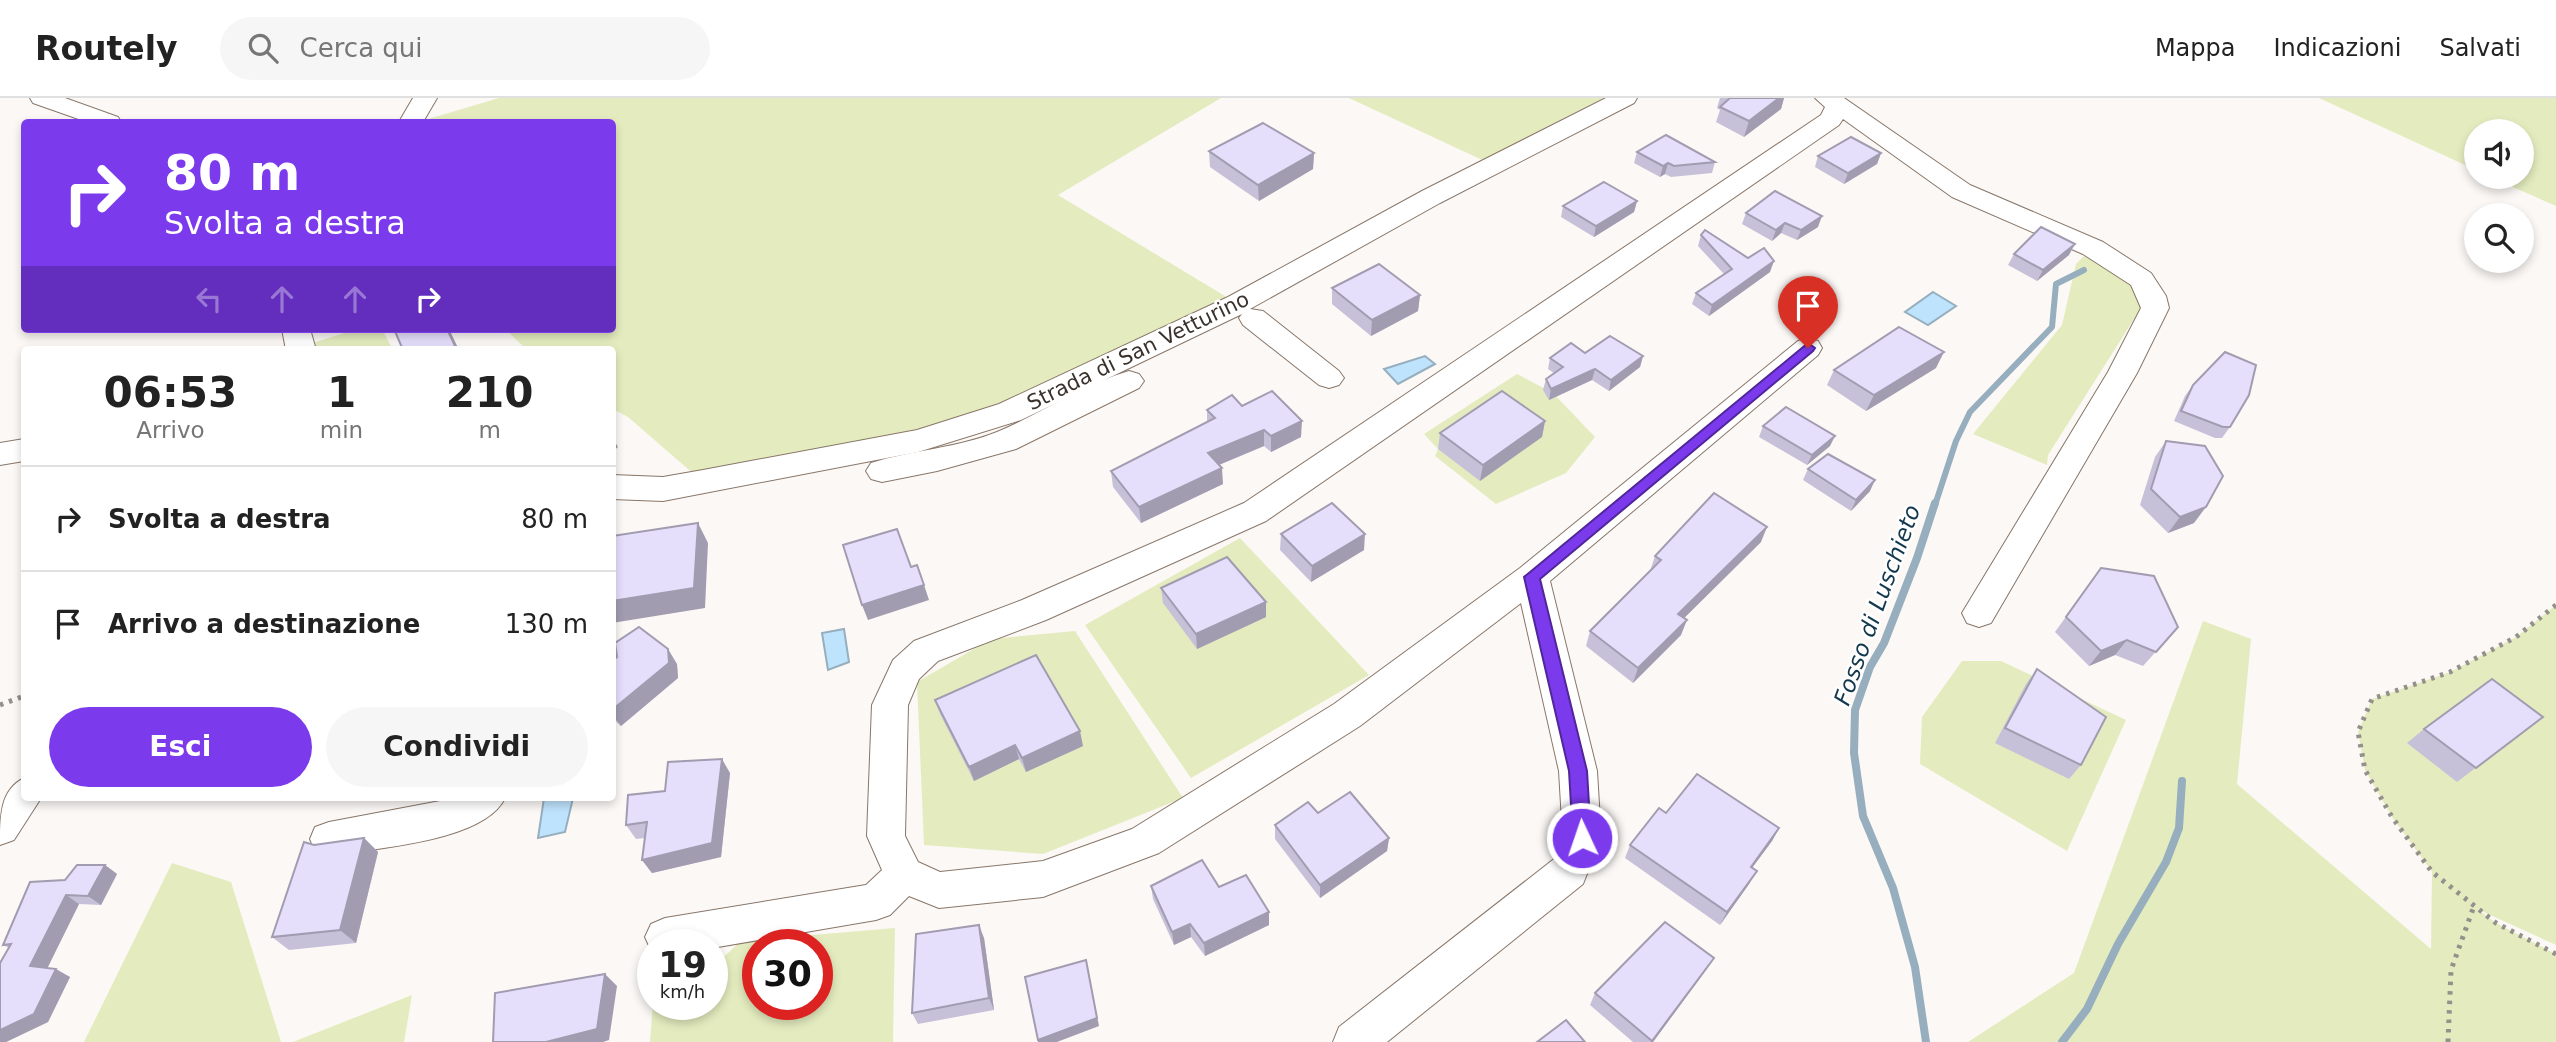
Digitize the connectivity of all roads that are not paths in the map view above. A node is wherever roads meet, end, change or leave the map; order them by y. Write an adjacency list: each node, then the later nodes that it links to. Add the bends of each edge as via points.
1 (42, 98): 6 (street)
2 (425, 98): 7 (street)
3 (1625, 98): 8 (street, Strada di San Vetturino)
4 (1643, 98): 8 (street)
5 (1833, 101): 10 (street, via 1961,191); 24 (street, via 1830,120 1255,512 1034,610 926,651 905,670 890,705 886,836)
6 (101, 119)
7 (413, 119)
8 (1493, 165): 9 (street); 12 (street, Strada di San Vetturino)
9 (1479, 197)
10 (1986, 201): 11 (street); 19 (street, via 2093,248 2141,279 2155,308 2122,373)
11 (1996, 236)
12 (1246, 311): 14 (street); 17 (street, Strada di San Vetturino, via 1010,412 918,441); 17 (street, via 1066,413 994,444 937,460 662,509)
13 (1808, 348): 18 (street)
14 (1329, 378)
15 (21, 450): 16 (street)
16 (0, 454)
17 (619, 497)
18 (1532, 577): 24 (street, via 1347,715 1144,841 1043,879 939,890); 26 (street, via 1578,771 1582,838 1569,870)
19 (1979, 613)
20 (21, 799): 22 (street)
21 (482, 801): 23 (street, via 445,819)
22 (0, 828)
23 (329, 839)
24 (904, 875): 25 (street, via 876,902)
25 (713, 929)
26 (1354, 1042)

